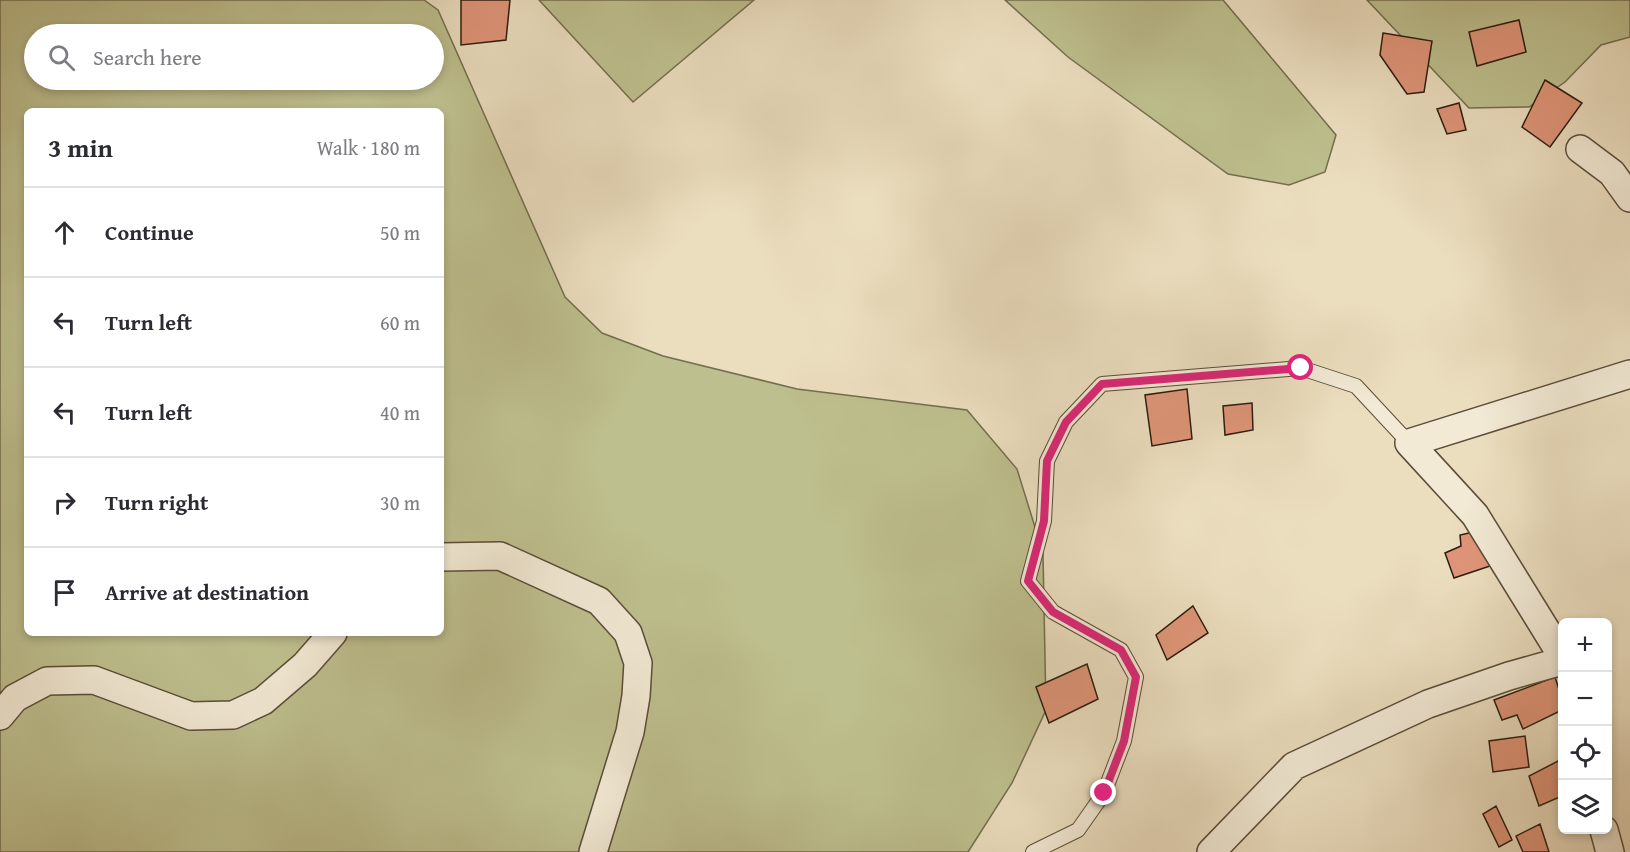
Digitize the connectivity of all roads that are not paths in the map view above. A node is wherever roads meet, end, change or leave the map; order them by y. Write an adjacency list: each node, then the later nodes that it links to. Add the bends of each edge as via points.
1 (1580, 149): 2 (street, via 1612,173)
2 (1630, 198)
3 (1630, 374): 4 (street)
4 (1409, 443): 7 (street, via 1475,515); 12 (lane, via 1356,386 1301,368 1102,384 1066,422 1047,461 1044,521 1028,581 1053,612 1121,650 1136,677 1124,741 1104,793 1078,830)
5 (444, 557): 11 (street, via 500,556 599,601 628,633 638,663 636,696 630,732)
6 (330, 636): 9 (street, via 263,701 233,715 191,716 94,680 47,681 15,698)
7 (1558, 651)
8 (1558, 661): 13 (street, via 1428,704 1294,766)
9 (0, 716)
10 (1606, 834): 14 (street)
11 (593, 852)
12 (1033, 852)
13 (1211, 852)
14 (1610, 852)

